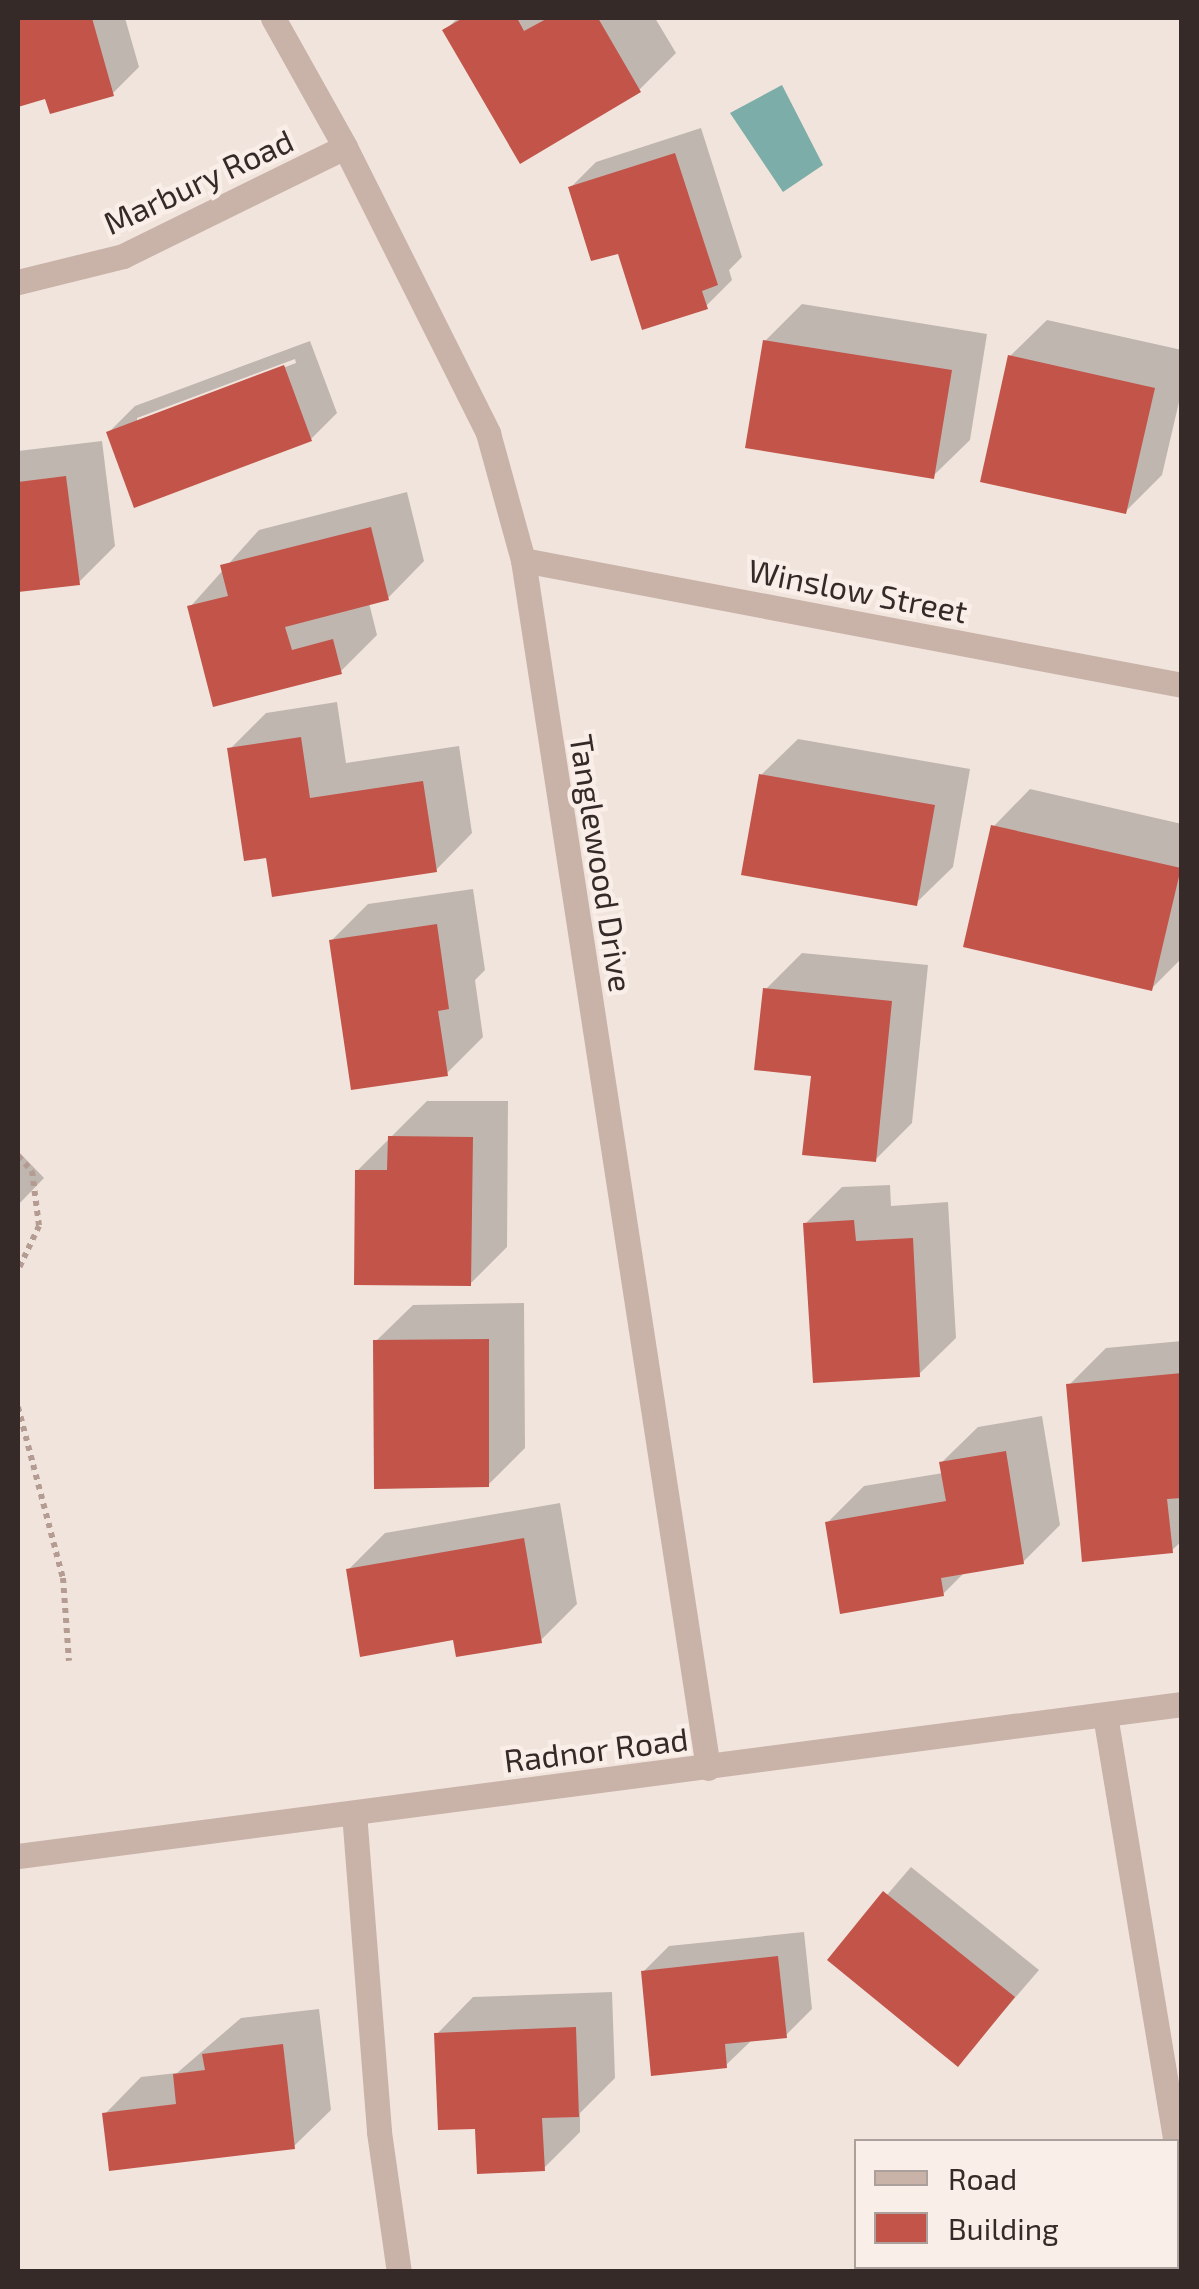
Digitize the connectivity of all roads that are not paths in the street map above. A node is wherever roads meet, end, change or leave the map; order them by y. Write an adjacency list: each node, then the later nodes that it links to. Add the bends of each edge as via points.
1 (274, 18): 2 (street, Tanglewood Drive)
2 (346, 148): 3 (street, Marbury Road, via 123,256); 4 (street, Tanglewood Drive, via 488,433)
3 (18, 282)
4 (523, 560): 5 (street, Winslow Street); 8 (street, Tanglewood Drive)
5 (1182, 685)
6 (1182, 1704): 7 (street, Radnor Road)
7 (1105, 1715): 8 (street, Radnor Road); 11 (street)
8 (708, 1768): 9 (street, Radnor Road)
9 (354, 1813): 10 (street, Radnor Road); 12 (street, via 380,2132)
10 (18, 1856)
11 (1176, 2139)
12 (399, 2272)

